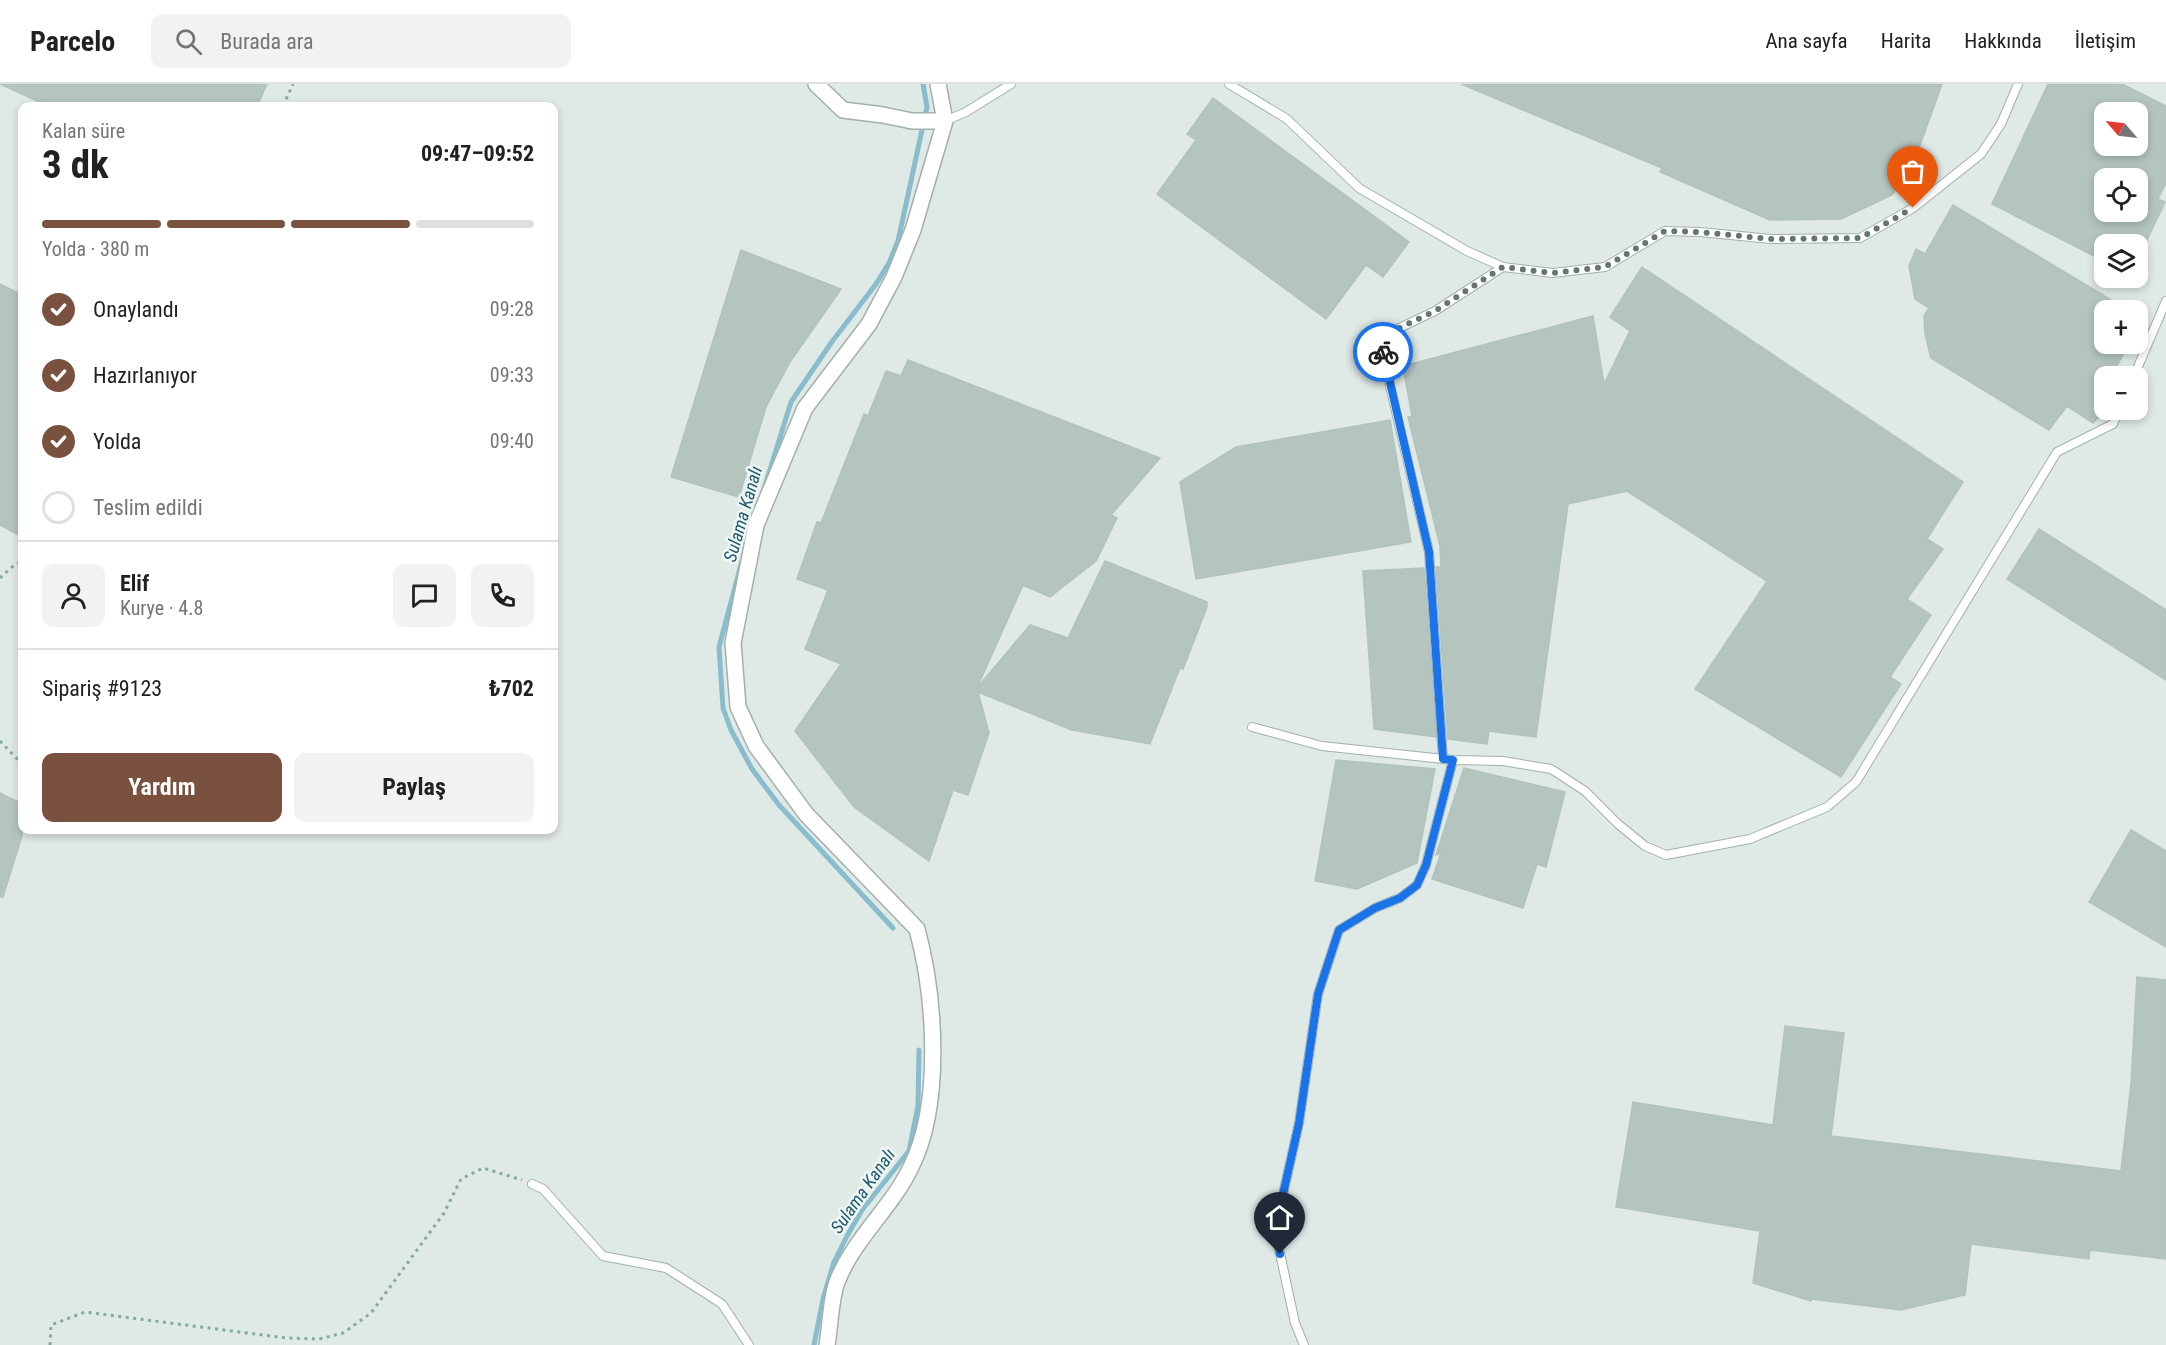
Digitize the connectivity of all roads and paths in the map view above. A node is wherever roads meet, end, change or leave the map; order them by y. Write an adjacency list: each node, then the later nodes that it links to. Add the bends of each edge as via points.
1 (292, 84): 7 (path)
2 (816, 84): 8 (street, via 843,110 912,121)
3 (938, 84): 8 (street)
4 (1011, 84): 8 (lane)
5 (1229, 84): 9 (lane, via 1287,119 1359,188 1467,251)
6 (2018, 84): 9 (lane, via 2001,124 1981,154 1913,208 1860,238 1771,239 1665,231 1605,267 1553,273)
7 (285, 102)
8 (945, 121): 23 (street, via 914,230 894,277 869,324 805,408 756,525 734,643 738,707 756,746 806,814 917,929 930,1000 932,1062 927,1120 912,1166 894,1199 860,1238 836,1283)
9 (1503, 267): 17 (lane, via 1435,311 1391,332 1382,344 1429,552)
10 (2166, 301): 11 (lane)
11 (2138, 366)
12 (2115, 420): 19 (lane, via 2056,452 1856,782 1827,807 1750,839 1666,855 1645,846 1585,791 1551,769 1503,761)
13 (18, 563): 14 (path)
14 (0, 578)
15 (1252, 727): 17 (lane, via 1322,746)
16 (0, 741): 18 (path)
17 (1443, 759): 19 (lane)
18 (18, 760)
19 (1453, 760): 24 (lane, via 1426,865 1417,885 1339,930 1318,994 1299,1123 1275,1230 1295,1323)
20 (532, 1184): 21 (path, via 483,1168 461,1179 444,1213 372,1312 343,1333 319,1339 286,1338 85,1312 51,1325); 22 (lane, via 543,1189 603,1256 666,1268 722,1304)
21 (50, 1345)
22 (749, 1345)
23 (827, 1345)
24 (1304, 1345)

